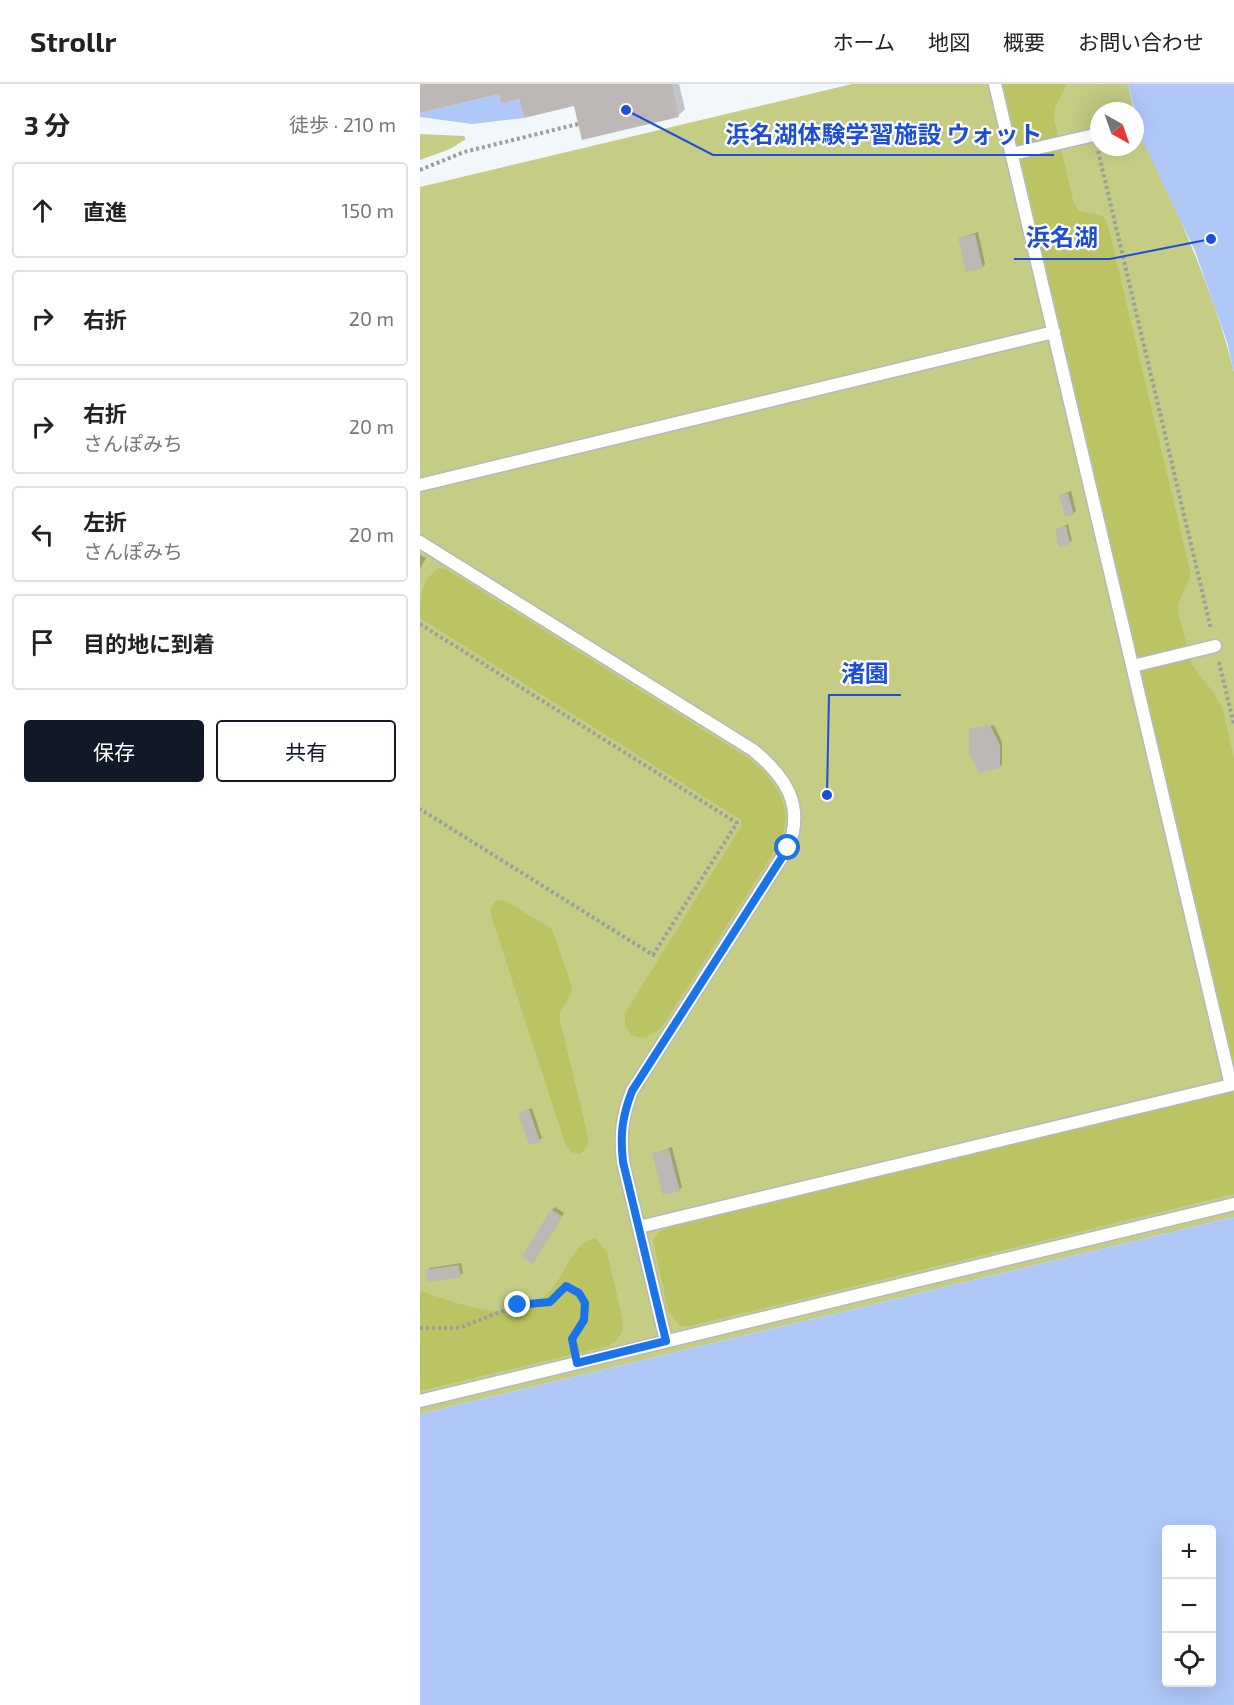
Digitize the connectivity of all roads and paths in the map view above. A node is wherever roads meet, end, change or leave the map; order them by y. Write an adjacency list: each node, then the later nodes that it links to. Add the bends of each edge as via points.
1 (995, 84): 4 (lane)
2 (578, 124): 6 (path, via 464,152)
3 (1090, 136): 4 (lane)
4 (1012, 154): 7 (lane)
5 (1100, 156): 11 (path)
6 (420, 170)
7 (1054, 332): 8 (lane); 12 (lane)
8 (420, 485)
9 (420, 542): 16 (lane, via 753,750 768,762 792,796 795,832 788,848 632,1091 624,1113 622,1153)
10 (420, 624): 14 (path, via 737,823 653,955)
11 (1215, 646): 12 (lane); 13 (path)
12 (1133, 666): 16 (lane, via 1231,1085)
13 (1234, 725)
14 (420, 809)
15 (1234, 1204): 18 (lane)
16 (639, 1227): 18 (lane)
17 (420, 1328): 19 (path, via 459,1328 518,1305 550,1302 566,1286 579,1293 585,1303 584,1320 572,1339)
18 (666, 1341): 19 (lane)
19 (577, 1363): 20 (lane)
20 (420, 1401)

